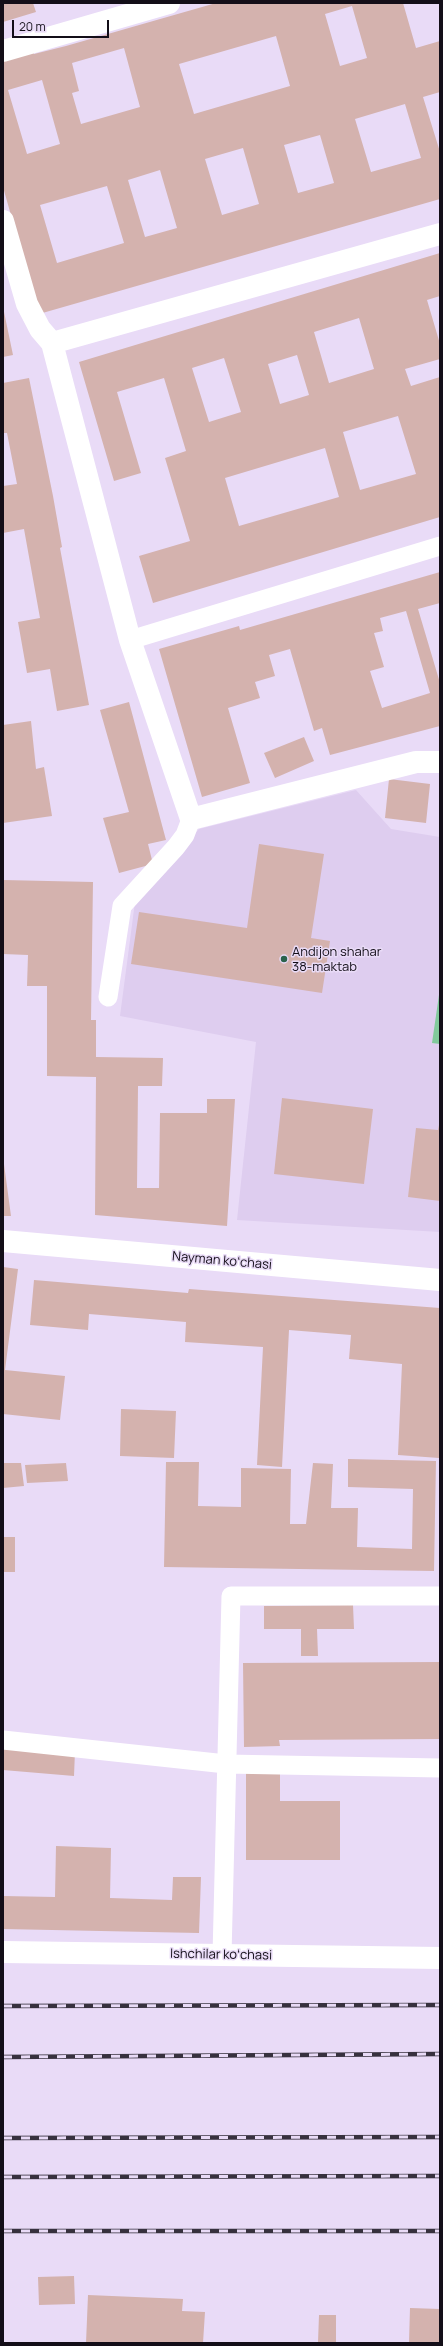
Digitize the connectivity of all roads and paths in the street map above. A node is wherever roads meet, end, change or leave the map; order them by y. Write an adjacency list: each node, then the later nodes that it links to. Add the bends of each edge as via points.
1 (169, 3): 2 (street)
2 (3, 51)
3 (3, 221): 5 (street, via 27,304 40,329)
4 (440, 234): 5 (street)
5 (52, 343): 7 (street)
6 (440, 546): 7 (lane)
7 (130, 640): 9 (street)
8 (440, 762): 9 (street, via 416,762)
9 (191, 819): 10 (lane, via 185,835 176,847 122,906)
10 (108, 997)
11 (3, 1241): 12 (street, Nayman koʻchasi)
12 (440, 1280)
13 (440, 1596): 15 (lane, via 231,1596)
14 (3, 1740): 15 (lane)
15 (226, 1764): 16 (lane); 18 (lane)
16 (440, 1768)
17 (3, 1952): 18 (street, Ishchilar koʻchasi)
18 (222, 1955): 19 (street, Ishchilar koʻchasi)
19 (440, 1958)

